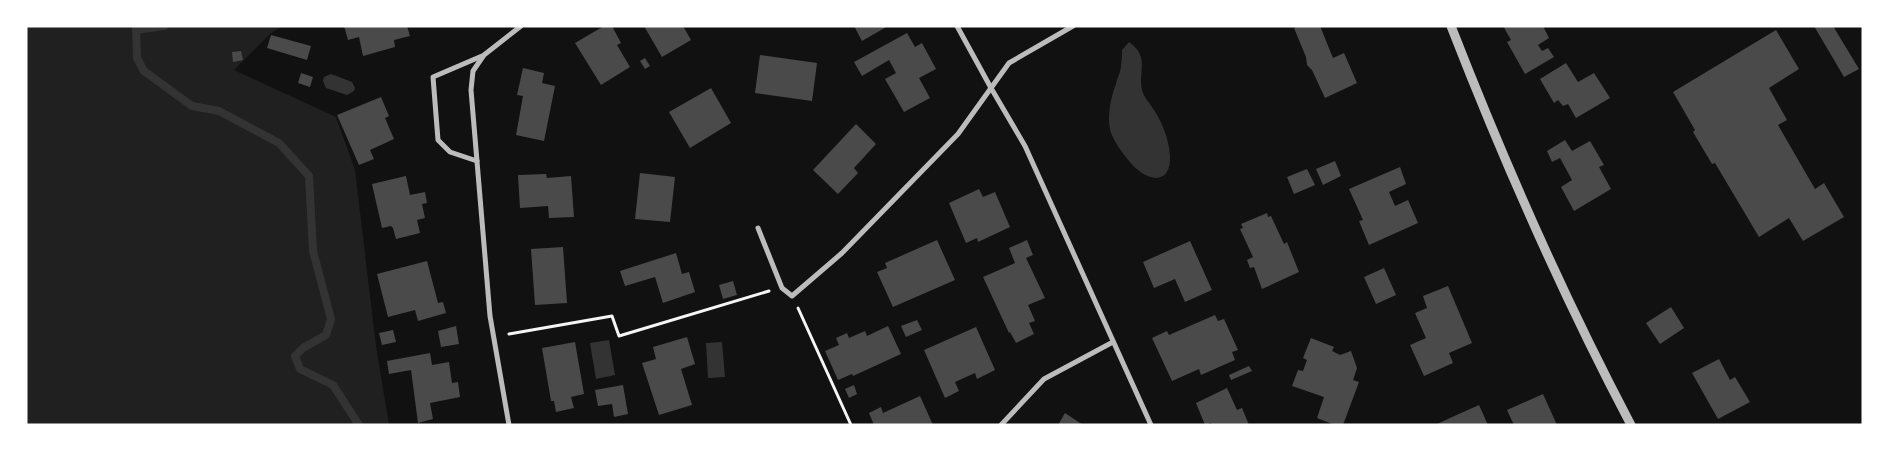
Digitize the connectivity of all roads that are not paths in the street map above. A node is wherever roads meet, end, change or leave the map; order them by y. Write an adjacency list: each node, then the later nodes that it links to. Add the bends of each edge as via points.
1 (521, 26): 5 (street)
2 (956, 26): 6 (street)
3 (1073, 26): 6 (street, via 1009,63)
4 (1451, 26): 13 (street, via 1515,183)
5 (484, 55): 7 (street, via 473,71 471,90); 7 (street, via 433,77 438,140 450,152)
6 (991, 88): 8 (street, via 958,134 842,253 792,296 782,288); 9 (street, via 1025,146)
7 (477, 161): 10 (street, via 490,316)
8 (758, 228)
9 (1113, 342): 11 (street, via 1044,378); 12 (street)
10 (510, 425)
11 (1001, 425)
12 (1151, 425)
13 (1631, 425)

